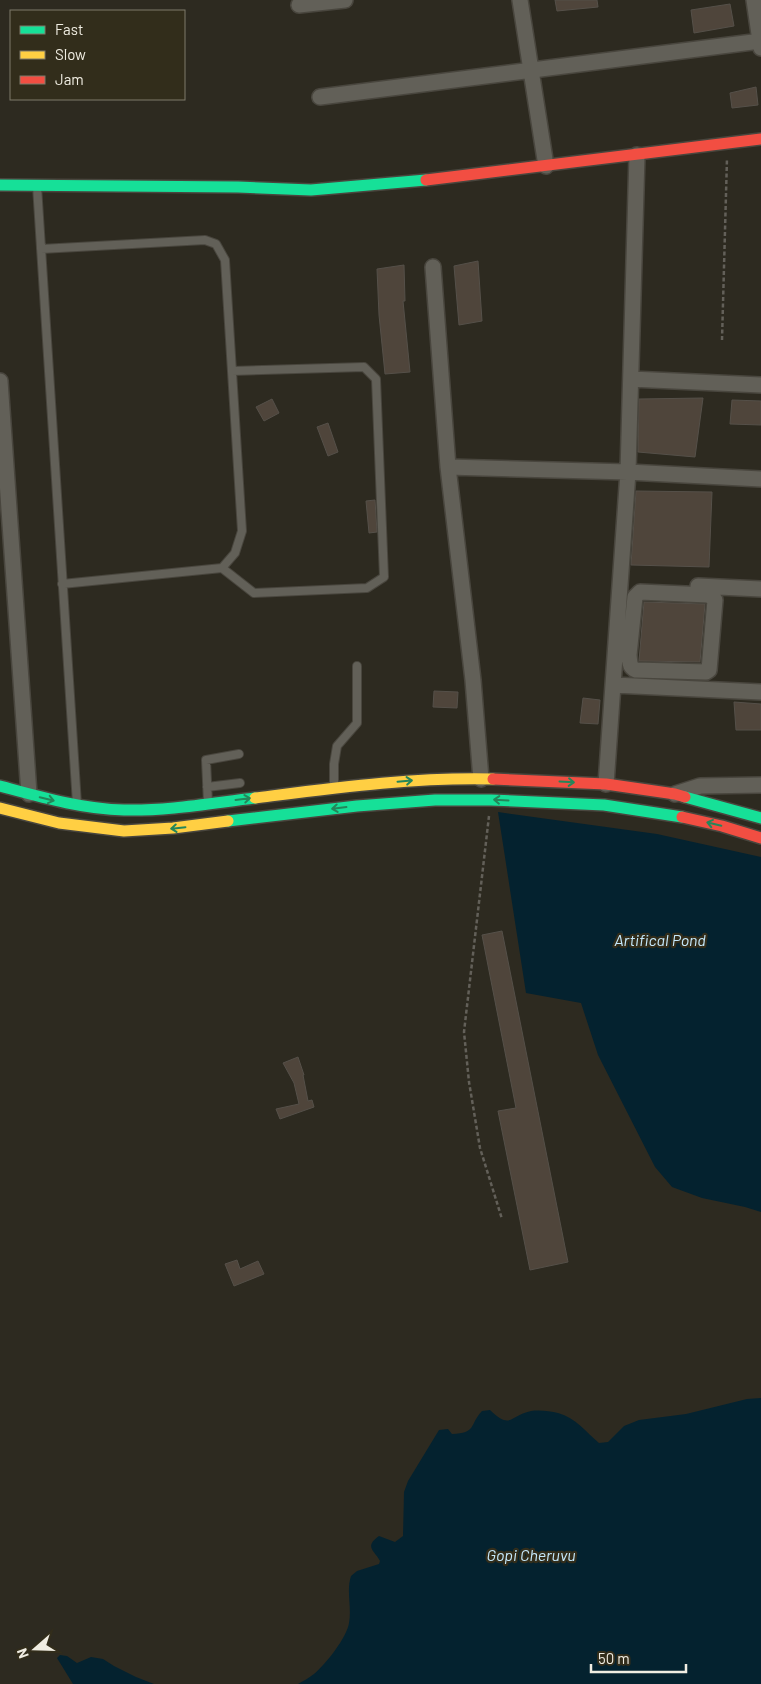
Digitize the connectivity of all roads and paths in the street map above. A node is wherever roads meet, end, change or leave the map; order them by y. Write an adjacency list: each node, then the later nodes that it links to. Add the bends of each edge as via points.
1 (344, 0): 4 (street)
2 (520, 0): 6 (street)
3 (754, 0): 5 (street)
4 (299, 6)
5 (761, 43): 6 (street)
6 (531, 70): 7 (street); 11 (street)
7 (320, 97)
8 (761, 139): 9 (street)
9 (728, 144): 10 (street); 16 (path)
10 (637, 155): 11 (street); 18 (street)
11 (546, 166): 13 (street, via 311,190)
12 (0, 185): 13 (street)
13 (37, 186): 14 (lane)
14 (41, 249): 17 (lane, via 205,240 216,244 225,260); 26 (lane)
15 (433, 267): 21 (street)
16 (722, 340)
17 (232, 371): 24 (lane, via 242,530 235,553); 24 (lane, via 364,367 376,380 384,577 367,588 254,593)
18 (631, 379): 20 (street); 22 (street)
19 (0, 381): 41 (street)
20 (761, 385)
21 (448, 467): 22 (street); 34 (street)
22 (628, 472): 23 (street); 25 (street)
23 (761, 479)
24 (222, 568): 26 (lane)
25 (620, 583): 27 (street); 28 (street)
26 (62, 584): 45 (lane)
27 (761, 589)
28 (626, 612): 29 (street); 29 (street, via 640,592 708,595 715,600 709,670 706,672 636,670)
29 (622, 655): 31 (street)
30 (356, 666): 40 (lane, via 357,724 337,746)
31 (614, 685): 32 (street); 36 (street)
32 (761, 692)
33 (239, 754): 39 (lane, via 206,760)
34 (481, 779): 36 (street, one-way to 36); 40 (street, one-way to 34, via 434,779)
35 (240, 783): 39 (lane)
36 (606, 784): 42 (street)
37 (761, 785): 42 (street, via 700,786)
38 (0, 786): 41 (street)
39 (207, 787): 44 (lane)
40 (334, 788): 44 (street, one-way to 40)
41 (29, 794): 45 (street, one-way to 45)
42 (675, 794): 47 (street); 48 (street)
43 (491, 800): 47 (street, one-way to 43, via 604,805); 49 (street, one-way to 49, via 435,800 357,806 124,831); 51 (path, via 464,1032 480,1148)
44 (208, 803): 45 (street, via 124,810)
45 (77, 804): 49 (street)
46 (0, 808): 49 (street)
47 (671, 814): 50 (street, one-way to 47)
48 (761, 818)
49 (78, 825)
50 (761, 838)
51 (502, 1219)

